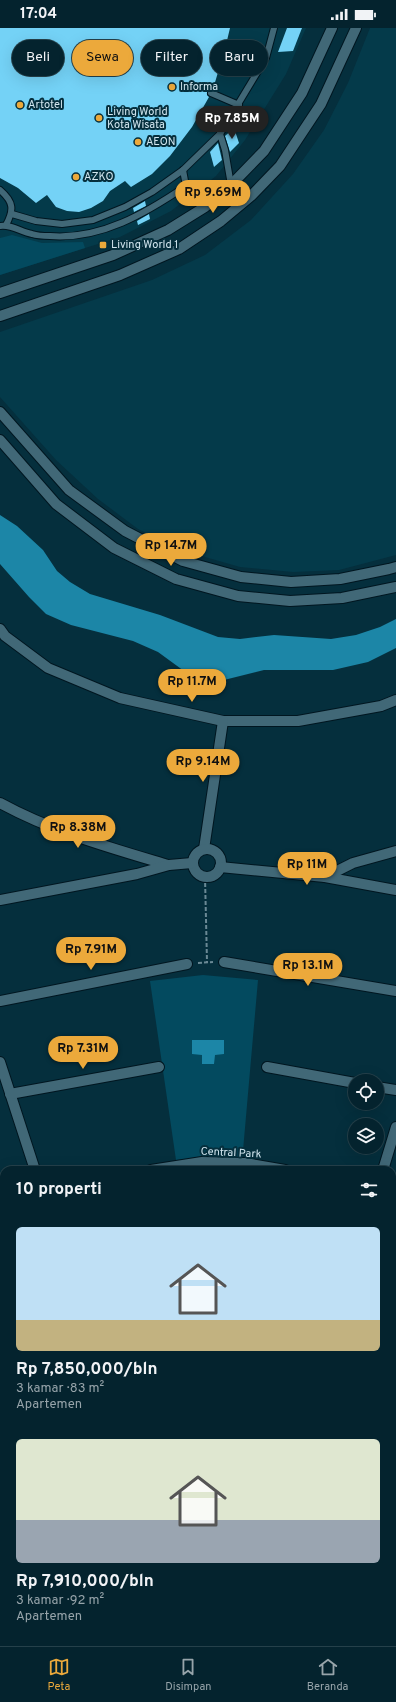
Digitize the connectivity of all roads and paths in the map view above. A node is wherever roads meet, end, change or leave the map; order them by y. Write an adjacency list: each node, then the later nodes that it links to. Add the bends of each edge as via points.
1 (274, 28): 5 (lane, via 266,58)
2 (332, 28): 8 (street, via 302,93 264,151)
3 (356, 28): 15 (street, via 321,104 280,166 252,196 221,221 179,249 120,275)
4 (211, 93): 5 (lane)
5 (239, 105): 6 (lane)
6 (220, 134): 7 (lane); 8 (lane)
7 (184, 170): 9 (lane); 12 (lane, via 125,207 93,220 62,224 36,221)
8 (231, 184): 11 (street)
9 (186, 186): 11 (lane); 13 (lane, via 129,220 96,232 65,237 33,235)
10 (0, 190): 12 (lane, via 7,197)
11 (206, 207): 14 (street, via 168,230 113,255)
12 (12, 214): 13 (lane)
13 (3, 225)
14 (0, 293)
15 (0, 316)
16 (0, 412): 18 (street, via 69,490 125,532 183,561 241,577 291,582 340,579)
17 (0, 440): 19 (street, via 56,504 114,548 176,579 238,596 290,601 342,598)
18 (396, 567)
19 (396, 588)
20 (0, 628): 22 (street, via 6,636 48,668 120,698)
21 (396, 700): 22 (street, via 381,706 298,721)
22 (223, 721): 24 (street)
23 (0, 803): 27 (street, via 58,831)
24 (204, 849): 26 (street, via 195,854); 28 (street, via 214,850 220,857)
25 (396, 851): 30 (street, via 353,863)
26 (192, 863): 27 (street); 29 (street, via 196,872)
27 (169, 865): 32 (street, via 137,874)
28 (220, 867): 29 (street, via 214,875); 30 (street)
29 (204, 877): 33 (path)
30 (325, 877): 31 (street)
31 (396, 890)
32 (0, 900)
33 (207, 962): 34 (path); 35 (path)
34 (224, 962): 36 (street)
35 (187, 964): 37 (street)
36 (396, 991)
37 (0, 1001)
38 (0, 1062): 44 (street)
39 (159, 1067): 44 (street)
40 (267, 1067): 41 (street)
41 (348, 1082)
42 (384, 1088): 43 (street)
43 (396, 1090)
44 (10, 1094): 46 (street)
45 (396, 1127): 49 (street)
46 (34, 1166)
47 (174, 1166): 48 (street, Central Park, via 223,1162)
48 (258, 1166)
49 (384, 1166)

